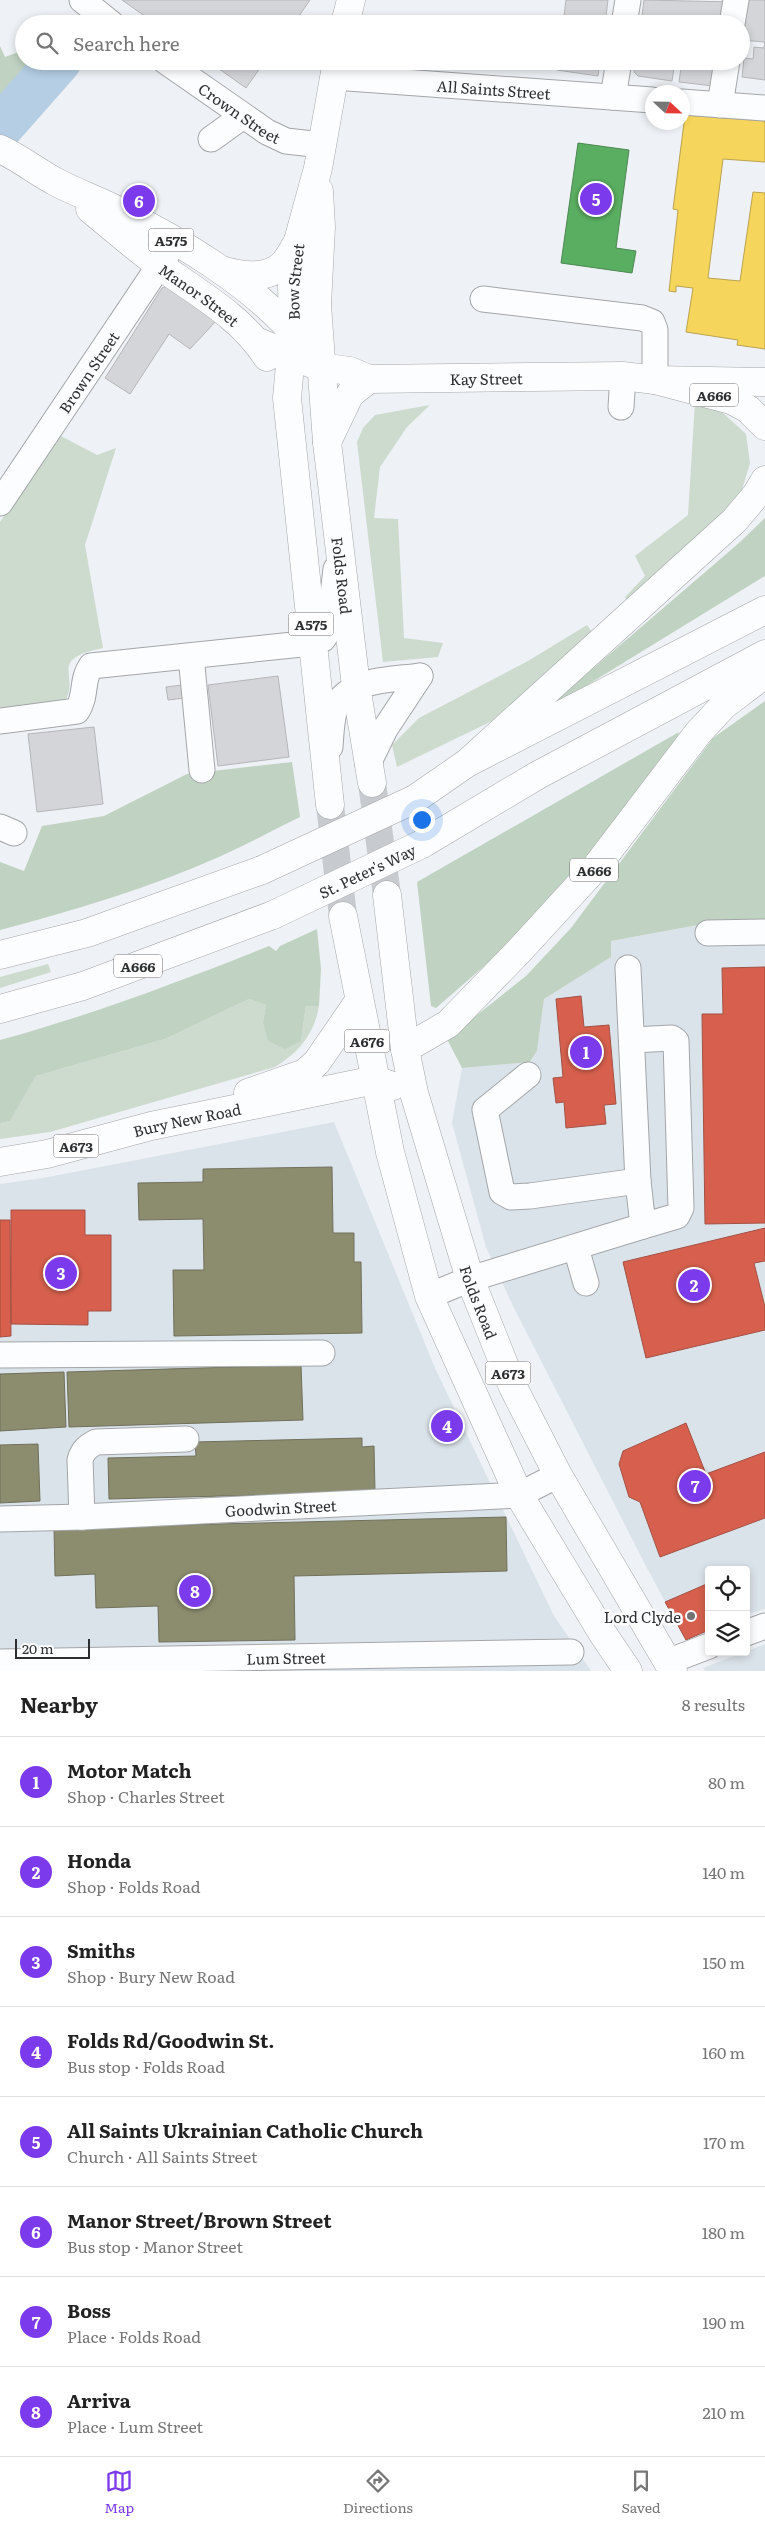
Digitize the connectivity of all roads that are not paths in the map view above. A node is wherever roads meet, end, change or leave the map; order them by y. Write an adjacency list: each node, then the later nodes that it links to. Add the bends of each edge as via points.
1 (82, 0): 5 (street)
2 (351, 0): 6 (main road)
3 (628, 0): 7 (street)
4 (736, 0): 8 (street)
5 (101, 15)
6 (347, 15)
7 (626, 15)
8 (734, 15)
9 (178, 70): 19 (street, Crown Street)
10 (336, 70): 22 (main road, Bow Street)
11 (346, 70): 14 (street, All Saints Street)
12 (618, 70): 14 (street)
13 (726, 70): 17 (street)
14 (613, 97): 15 (street, All Saints Street)
15 (645, 99)
16 (690, 103): 17 (street)
17 (720, 105): 18 (street)
18 (765, 108)
19 (243, 116): 20 (street); 22 (street, Crown Street, via 267,132)
20 (211, 139)
21 (4, 150): 23 (main road, A575)
22 (320, 156): 24 (main road, Bow Street); 29 (main road, Bow Street)
23 (55, 182): 25 (main road, Manor Street / A575); 26 (main road, Manor Street / A575)
24 (298, 241): 27 (main road, via 284,263 256,276 240,276); 31 (main road, Bow Street, via 292,286)
25 (176, 242): 26 (street, Brown Street); 27 (main road, Manor Street / A575)
26 (160, 265): 30 (main road, Manor Street / A575, via 198,291); 42 (street, Brown Street)
27 (217, 268): 31 (main road, Manor Street / A575, via 249,292)
28 (484, 299): 35 (street, via 642,318 652,322 655,330)
29 (317, 305): 31 (main road); 32 (main road, Bow Street)
30 (258, 342): 31 (main road); 37 (main road, Manor Street / A575)
31 (292, 344): 32 (main road, A575); 37 (main road, Bow Street)
32 (320, 368): 34 (main road, Kay Street, via 350,371); 40 (main road, Folds Road / A575)
33 (623, 376): 34 (main road, Kay Street); 35 (main road, Kay Street); 38 (street)
34 (369, 379): 40 (main road, via 350,394)
35 (655, 380): 36 (main road); 39 (main road, A666, via 731,400 748,409)
36 (765, 382)
37 (287, 398): 45 (main road, A575)
38 (621, 407)
39 (765, 426)
40 (326, 442): 43 (main road, Folds Road / A575)
41 (765, 480): 51 (main road, via 735,520)
42 (0, 503)
43 (339, 542): 45 (street, via 329,630 322,639); 49 (main road, Folds Road / A575)
44 (765, 610): 51 (main road)
45 (312, 643): 47 (street); 54 (main road, A575)
46 (765, 654): 62 (main road, St. Peter's Way / A666, bridge, via 538,775 422,844 273,915 83,986)
47 (191, 656): 50 (street, via 91,666 85,675 84,701 77,711); 52 (street)
48 (765, 674): 64 (main road, A666, via 724,705 698,733 596,867 512,958 448,1024)
49 (356, 686): 53 (main road, Folds Road / A575); 53 (street, via 420,676 385,729); 54 (street, via 335,708)
50 (0, 721)
51 (467, 763): 59 (main road, bridge, via 415,799 262,870 87,933)
52 (202, 770)
53 (370, 773)
54 (328, 794)
55 (387, 895): 64 (main road, Folds Road)
56 (343, 916): 61 (main road)
57 (765, 932): 58 (street)
58 (708, 933)
59 (0, 955)
60 (628, 968): 63 (street)
61 (359, 1001): 64 (main road); 66 (main road, A676); 68 (main road, A673, via 316,1062 304,1073)
62 (0, 1010)
63 (632, 1040): 70 (street); 71 (street, via 672,1038 676,1041 681,1208 677,1216)
64 (405, 1049): 66 (main road); 67 (main road, Folds Road / A673)
65 (528, 1075): 70 (street, via 484,1110 502,1192 511,1197 530,1196)
66 (375, 1080): 67 (main road); 68 (main road, Bury New Road / A673); 75 (main road, A673, via 390,1152)
67 (414, 1093): 73 (main road, Folds Road / A673)
68 (151, 1126): 69 (main road, Bury New Road / A673, via 47,1154)
69 (0, 1162)
70 (638, 1181): 71 (street)
71 (643, 1226): 72 (street)
72 (576, 1248): 73 (street); 74 (street)
73 (470, 1279): 75 (street); 79 (main road, Folds Road / A673, via 513,1387)
74 (586, 1283)
75 (429, 1296): 80 (main road, A673)
76 (322, 1353): 77 (street)
77 (0, 1355)
78 (186, 1439): 81 (street, via 96,1442 87,1447 80,1460)
79 (558, 1476): 80 (street, Goodwin Street); 88 (main road, Folds Road / A673)
80 (519, 1494): 81 (street, Goodwin Street); 89 (main road, A673)
81 (82, 1517): 82 (street, Goodwin Street)
82 (0, 1518)
83 (765, 1626): 84 (street)
84 (750, 1631)
85 (705, 1648): 88 (street)
86 (571, 1652): 87 (street, Lum Street)
87 (0, 1662)
88 (670, 1667)
89 (628, 1671)

